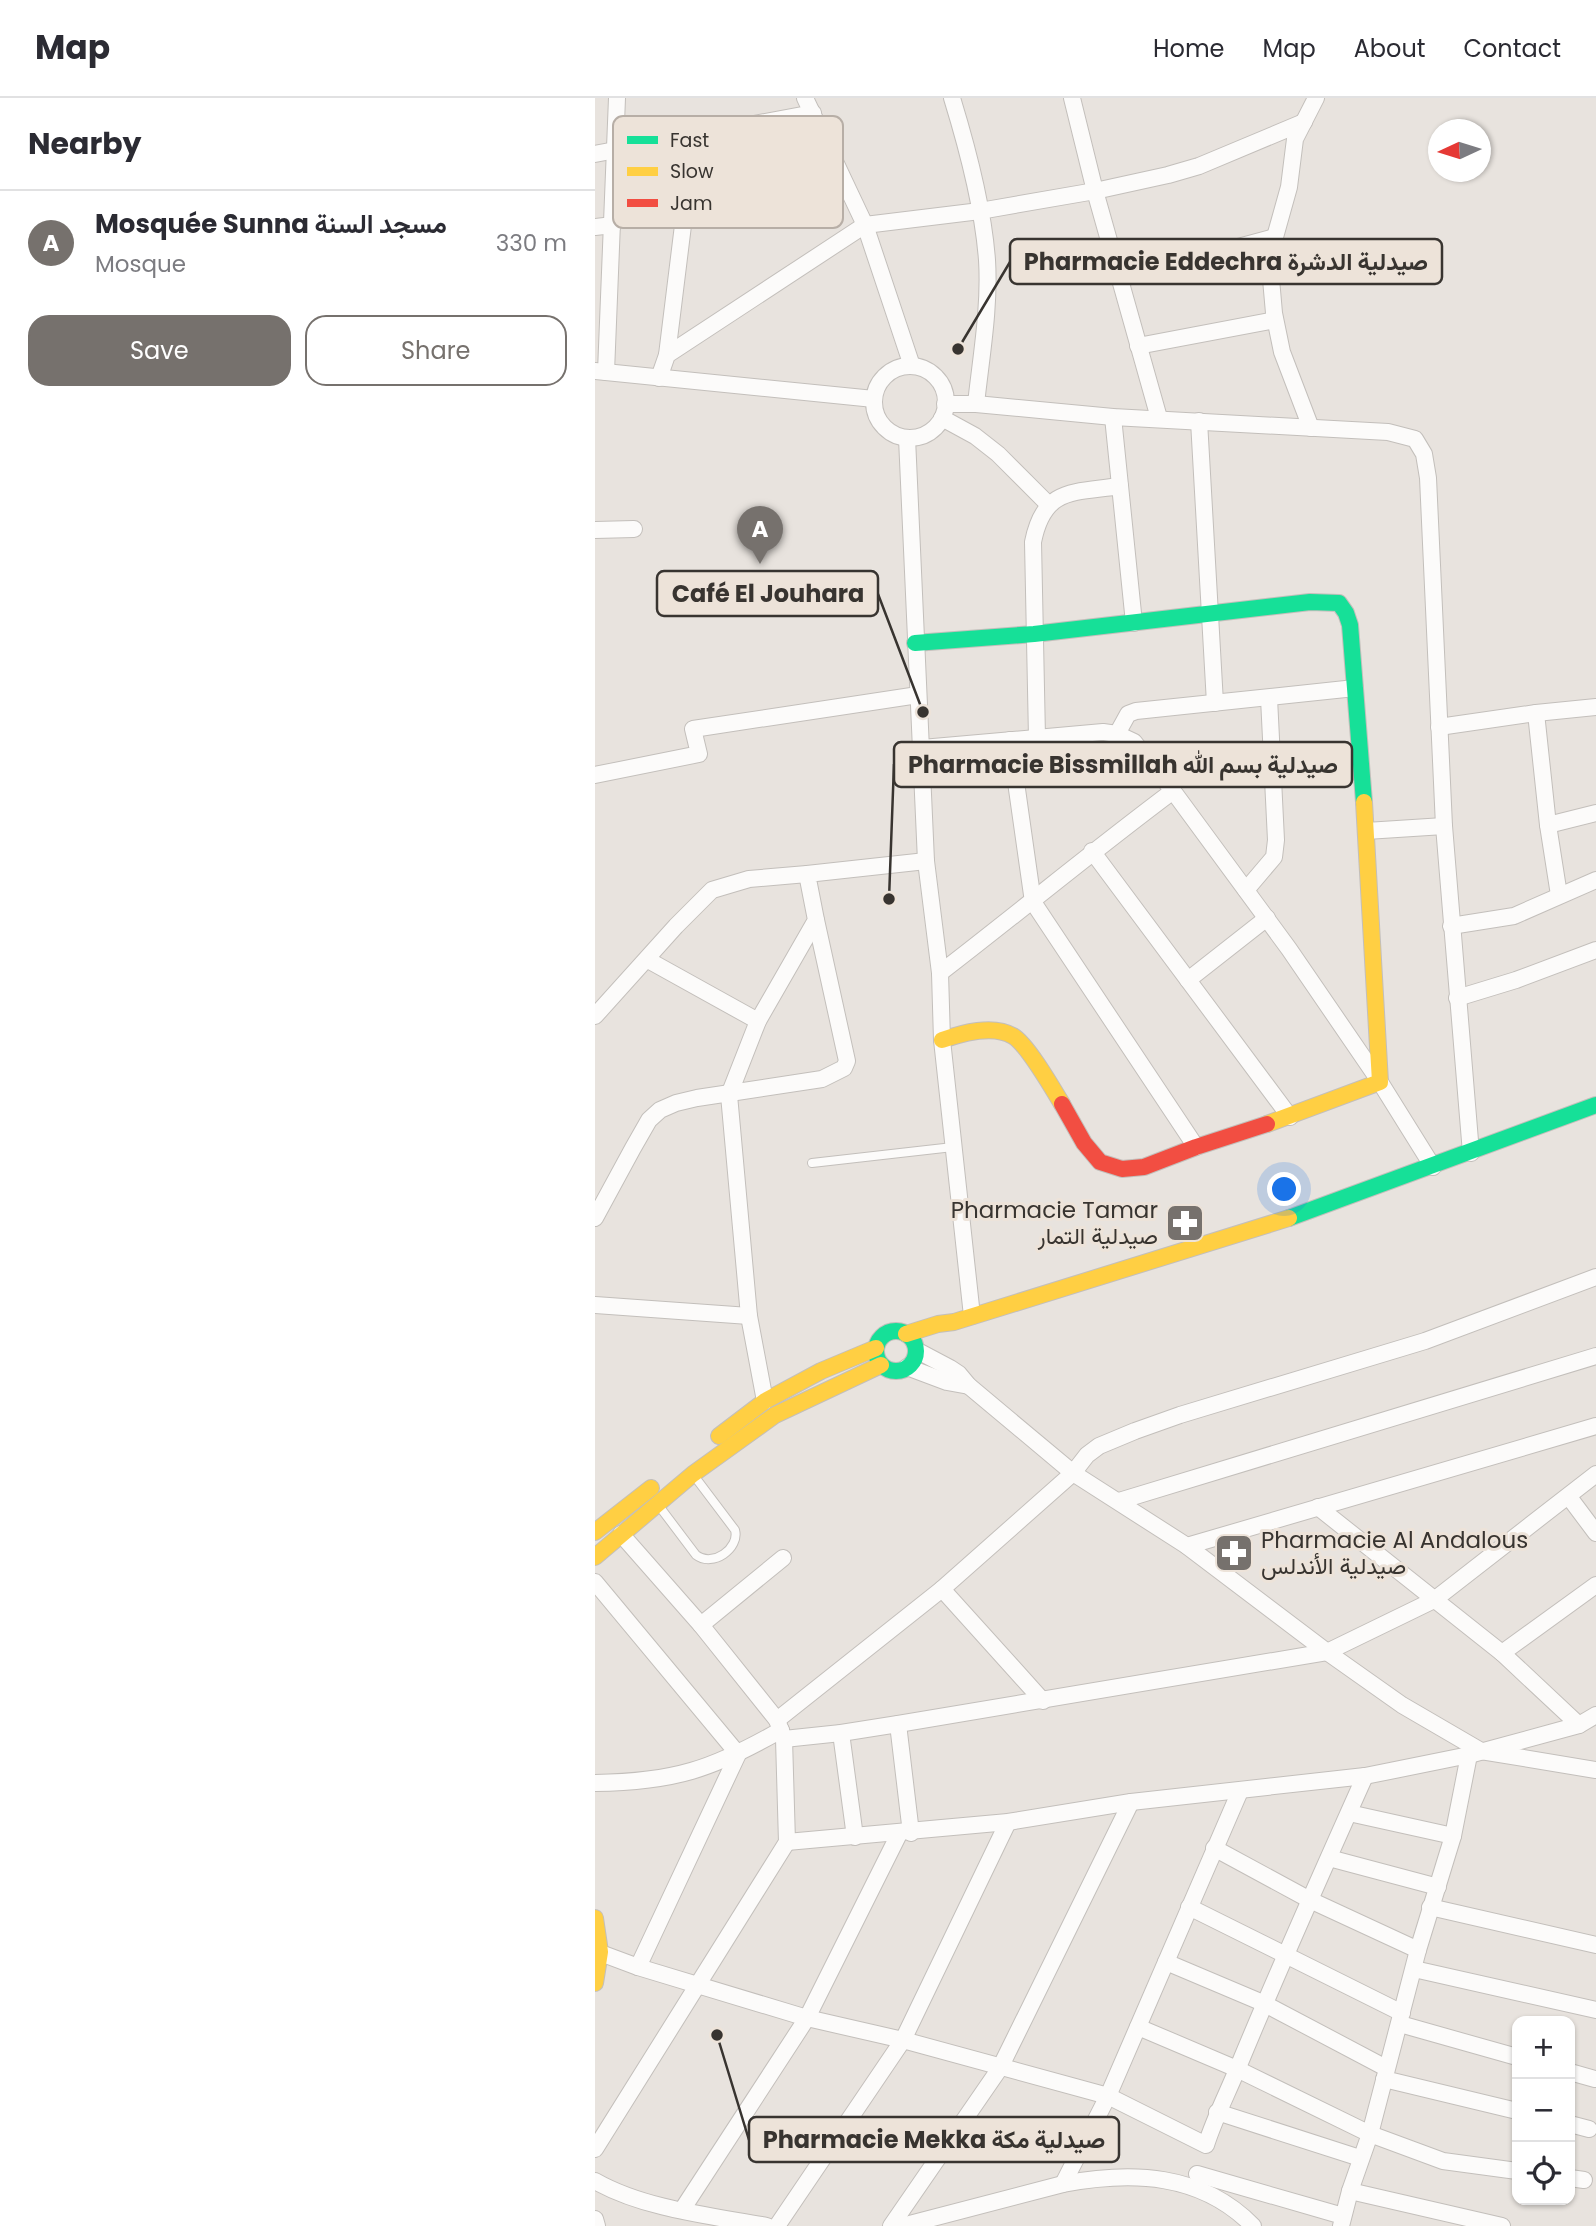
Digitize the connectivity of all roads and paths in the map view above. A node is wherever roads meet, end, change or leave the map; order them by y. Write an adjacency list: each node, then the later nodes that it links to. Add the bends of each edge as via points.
1 (617, 98): 7 (street)
2 (806, 98): 6 (street)
3 (952, 98): 15 (street)
4 (1072, 98): 14 (street)
5 (1316, 98): 10 (street)
6 (813, 113): 8 (street); 9 (street)
7 (617, 116)
8 (797, 116)
9 (814, 116)
10 (1304, 122): 14 (street, via 1199,166); 20 (street, via 1295,139 1289,187)
11 (613, 151): 12 (street)
12 (595, 154)
13 (843, 178): 17 (street)
14 (1095, 191): 15 (street); 21 (street)
15 (980, 211): 17 (street); 29 (street, via 987,290)
16 (613, 225): 18 (street); 26 (street)
17 (865, 225): 24 (street); 25 (street)
18 (595, 227)
19 (683, 228): 24 (street)
20 (1275, 237): 21 (street); 22 (street, via 1271,279)
21 (1120, 279): 23 (street)
22 (1275, 320): 23 (street); 34 (street)
23 (1138, 346): 32 (street)
24 (667, 355): 27 (street)
25 (912, 366): 28 (street, via 886,374); 30 (street, via 937,378 944,390)
26 (600, 372): 27 (street)
27 (659, 378): 28 (street)
28 (874, 399): 35 (street, via 882,425)
29 (976, 404): 30 (street); 31 (street)
30 (944, 411): 35 (street, via 933,429); 37 (street, via 998,454)
31 (1112, 417): 32 (street); 36 (street)
32 (1159, 418): 33 (street)
33 (1199, 421): 34 (street); 40 (street)
34 (1311, 428): 50 (street, via 1388,432 1415,439 1424,454)
35 (907, 438): 43 (street)
36 (1119, 486): 37 (street, via 1063,494); 41 (street)
37 (1048, 505): 42 (street, via 1037,521 1033,542)
38 (634, 529): 39 (street)
39 (595, 530)
40 (1211, 612): 41 (main road); 44 (main road, via 1339,603 1349,624); 47 (street)
41 (1134, 623): 42 (main road)
42 (1034, 634): 43 (main road); 52 (street)
43 (915, 643): 45 (street)
44 (1355, 688): 46 (street); 60 (main road)
45 (918, 695): 54 (street); 55 (street, via 693,729 699,754)
46 (1269, 698): 47 (street); 65 (street, via 1274,857)
47 (1215, 703): 51 (street, via 1136,711 1128,714)
48 (1596, 707): 49 (street)
49 (1536, 713): 50 (street); 58 (street)
50 (1439, 727): 59 (street)
51 (1117, 734): 52 (street); 56 (street, via 1134,742)
52 (1037, 738): 53 (street)
53 (1010, 740): 54 (street); 67 (street)
54 (922, 748): 62 (street)
55 (595, 775)
56 (1173, 791): 61 (street); 65 (street)
57 (1596, 813): 58 (street)
58 (1548, 825): 66 (street)
59 (1444, 826): 60 (street); 70 (street)
60 (1366, 831): 79 (main road)
61 (1092, 851): 67 (street); 74 (street)
62 (926, 861): 63 (street); 73 (street)
63 (807, 874): 69 (street); 72 (street, via 749,879 712,890)
64 (1596, 880): 66 (street)
65 (1246, 890): 68 (street)
66 (1559, 895): 70 (street, via 1514,916)
67 (1033, 902): 73 (street); 84 (street)
68 (1267, 918): 74 (street); 79 (street)
69 (816, 920): 77 (street); 80 (street, via 847,1061 844,1069 822,1079)
70 (1451, 926): 75 (street)
71 (1596, 950): 75 (street)
72 (648, 960): 76 (street); 77 (street)
73 (940, 973): 78 (street)
74 (1188, 980): 82 (street)
75 (1457, 998): 85 (street)
76 (595, 1016)
77 (758, 1021): 80 (street)
78 (942, 1040): 83 (street); 84 (main road, via 982,1031 1013,1036 1100,1162 1122,1169 1144,1167)
79 (1380, 1082): 82 (main road); 87 (street)
80 (729, 1095): 88 (street, via 676,1103 655,1115); 91 (street)
81 (1596, 1105): 85 (main road)
82 (1290, 1117): 84 (main road)
83 (953, 1147): 86 (lane); 92 (street)
84 (1196, 1147)
85 (1471, 1153): 87 (main road)
86 (812, 1163)
87 (1433, 1167): 92 (main road, via 1309,1212)
88 (595, 1218)
89 (1596, 1277): 102 (street, via 1425,1341 1135,1431 1099,1446)
90 (595, 1306): 91 (street)
91 (749, 1316): 99 (street)
92 (971, 1316): 93 (main road, via 954,1322 941,1335)
93 (912, 1344): 94 (main road, via 900,1332 888,1333); 97 (main road, via 912,1363); 98 (street, via 960,1374)
94 (876, 1348): 96 (main road); 99 (main road)
95 (1596, 1356): 105 (street)
96 (881, 1364): 97 (main road, via 891,1371); 101 (main road, via 783,1410)
97 (907, 1367): 98 (street)
98 (969, 1387): 102 (street)
99 (765, 1401): 108 (main road)
100 (1596, 1426): 107 (street)
101 (693, 1474): 106 (main road); 106 (lane, via 735,1530 735,1545 712,1561 703,1561)
102 (1073, 1474): 105 (street); 116 (street)
103 (1596, 1474): 104 (street)
104 (1569, 1497): 109 (street); 117 (street)
105 (1119, 1501): 111 (street)
106 (657, 1504): 110 (main road)
107 (1318, 1507): 111 (street); 117 (street)
108 (595, 1532)
109 (1596, 1533)
110 (621, 1534): 112 (main road); 118 (street)
111 (1187, 1546): 119 (street)
112 (595, 1557)
113 (783, 1558): 118 (street)
114 (595, 1582): 128 (street)
115 (1596, 1585): 120 (street)
116 (942, 1589): 121 (street); 125 (street)
117 (1434, 1600): 119 (street); 120 (street)
118 (701, 1625): 125 (street)
119 (1327, 1652): 121 (street); 127 (street)
120 (1502, 1653): 124 (street)
121 (1042, 1701): 123 (street)
122 (1596, 1715): 124 (street)
123 (898, 1724): 126 (street); 136 (street)
124 (1579, 1725): 127 (street)
125 (781, 1729): 126 (street); 128 (street); 139 (street)
126 (841, 1733): 138 (street)
127 (1475, 1753): 129 (street); 130 (street); 137 (street)
128 (738, 1754): 131 (street, via 661,1780); 152 (street)
129 (1596, 1770)
130 (1366, 1776): 132 (street); 134 (street)
131 (595, 1783)
132 (1240, 1791): 133 (street); 140 (street)
133 (1131, 1802): 135 (street); 163 (street)
134 (1349, 1813): 137 (street); 141 (street)
135 (1008, 1822): 136 (street); 161 (street)
136 (905, 1833): 138 (street); 158 (street)
137 (1453, 1836): 142 (street)
138 (855, 1837): 139 (street)
139 (787, 1842): 155 (street)
140 (1214, 1848): 143 (street); 144 (street)
141 (1329, 1858): 142 (street); 143 (street)
142 (1438, 1887): 145 (street)
143 (1310, 1899): 148 (street); 150 (street)
144 (1189, 1907): 150 (street); 151 (street)
145 (1430, 1907): 147 (street); 148 (street)
146 (595, 1918): 149 (main road)
147 (1596, 1945)
148 (1418, 1950): 153 (street)
149 (598, 1952): 152 (street); 154 (main road)
150 (1285, 1955): 156 (street); 159 (street)
151 (1165, 1962): 156 (street); 160 (street)
152 (638, 1967): 155 (street)
153 (1414, 1969): 157 (street); 159 (street)
154 (595, 1983)
155 (698, 1985): 158 (street); 175 (street)
156 (1263, 2003): 164 (street); 165 (street)
157 (1596, 2010)
158 (807, 2018): 161 (street); 182 (street)
159 (1401, 2019): 162 (street); 165 (street)
160 (1138, 2027): 164 (street); 168 (street)
161 (903, 2040): 163 (street); 187 (street)
162 (1512, 2055)
163 (1000, 2068): 168 (street); 188 (street)
164 (1237, 2069): 170 (street); 173 (street)
165 (1385, 2073): 169 (street); 173 (street)
166 (1575, 2073): 167 (street)
167 (1595, 2079)
168 (1108, 2096): 174 (street); 180 (street)
169 (1512, 2111)
170 (1217, 2112): 174 (street); 176 (street)
171 (1575, 2125): 172 (street)
172 (1589, 2129)
173 (1370, 2134): 176 (street); 177 (street, via 1443,2161)
174 (1206, 2145): 178 (street)
175 (595, 2149)
176 (1360, 2158): 181 (street)
177 (1512, 2170)
178 (1195, 2180): 180 (street, via 1086,2179); 184 (street); 190 (street)
179 (595, 2181): 182 (street)
180 (1063, 2184): 189 (street)
181 (1350, 2190): 184 (street); 191 (street)
182 (682, 2210): 186 (street)
183 (595, 2219): 185 (street)
184 (1342, 2221)
185 (597, 2226)
186 (767, 2226)
187 (777, 2226)
188 (891, 2226)
189 (902, 2226)
190 (1253, 2226)
191 (1502, 2226)

